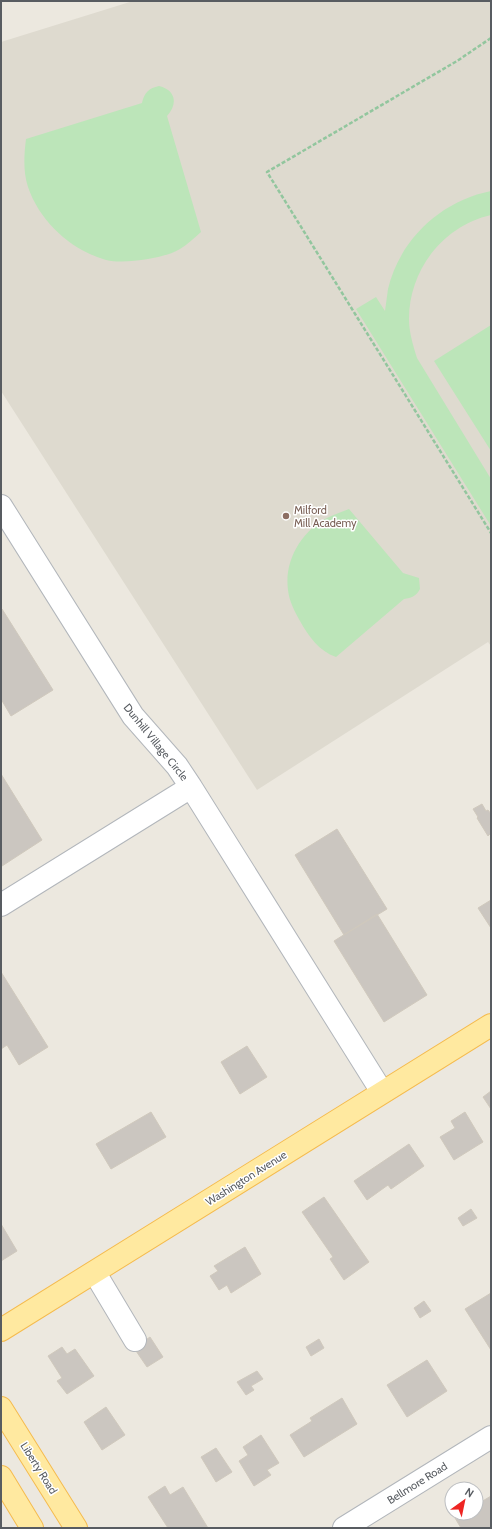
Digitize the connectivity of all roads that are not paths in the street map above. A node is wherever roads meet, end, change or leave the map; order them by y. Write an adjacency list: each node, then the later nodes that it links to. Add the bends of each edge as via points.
1 (1, 506): 2 (street, Dunhill Village Circle, via 133,716 177,766)
2 (191, 787): 3 (street, Dunhill Village Circle); 5 (street)
3 (1, 905)
4 (491, 1025): 5 (main road, Washington Avenue)
5 (382, 1092): 6 (main road, Washington Avenue)
6 (95, 1272): 7 (main road, Washington Avenue); 8 (street)
7 (1, 1330)
8 (135, 1340)
9 (1, 1408): 13 (main road, Liberty Road)
10 (491, 1437): 14 (street, Bellmore Road)
11 (1, 1477): 12 (main road)
12 (32, 1528)
13 (76, 1528)
14 (344, 1528)

